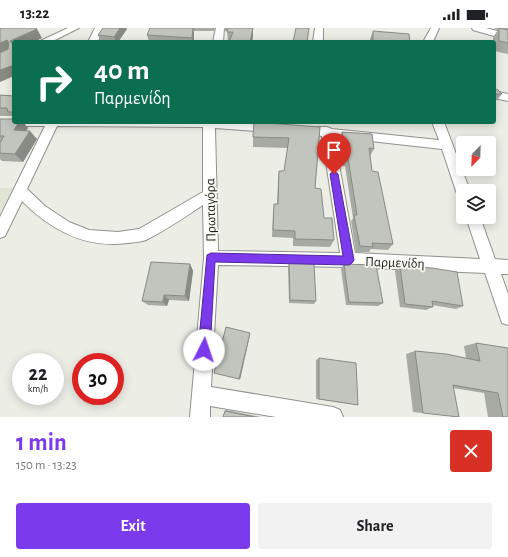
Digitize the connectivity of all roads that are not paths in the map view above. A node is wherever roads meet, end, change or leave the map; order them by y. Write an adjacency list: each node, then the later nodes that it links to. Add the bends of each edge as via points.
1 (74, 28): 9 (street)
2 (99, 28): 10 (street)
3 (220, 28): 11 (street)
4 (319, 28): 12 (street)
5 (435, 28): 13 (street)
6 (476, 28): 7 (street)
7 (487, 31): 8 (street); 14 (street)
8 (508, 37)
9 (48, 40)
10 (94, 40)
11 (218, 40)
12 (318, 40)
13 (429, 40)
14 (485, 40)
15 (496, 95): 16 (street)
16 (508, 98)
17 (52, 124): 24 (street)
18 (209, 124): 25 (street, Πρωταγόρα)
19 (221, 124): 21 (street)
20 (439, 124): 22 (street)
21 (327, 132): 22 (street); 29 (street)
22 (447, 145): 23 (street)
23 (461, 184)
24 (20, 191): 25 (street, via 40,210 64,226 90,236 118,238 141,235); 27 (street)
25 (210, 195): 28 (street, Πρωταγόρα)
26 (475, 224): 30 (street)
27 (0, 232)
28 (211, 258): 29 (street, Παρμενίδη); 33 (street, Πρωταγόρα)
29 (349, 260): 30 (street, Παρμενίδη)
30 (490, 266): 31 (street, Παρμενίδη); 32 (street)
31 (508, 267)
32 (508, 317)
33 (201, 395): 34 (street, Πρωταγόρα); 35 (street)
34 (200, 417)
35 (333, 417)

